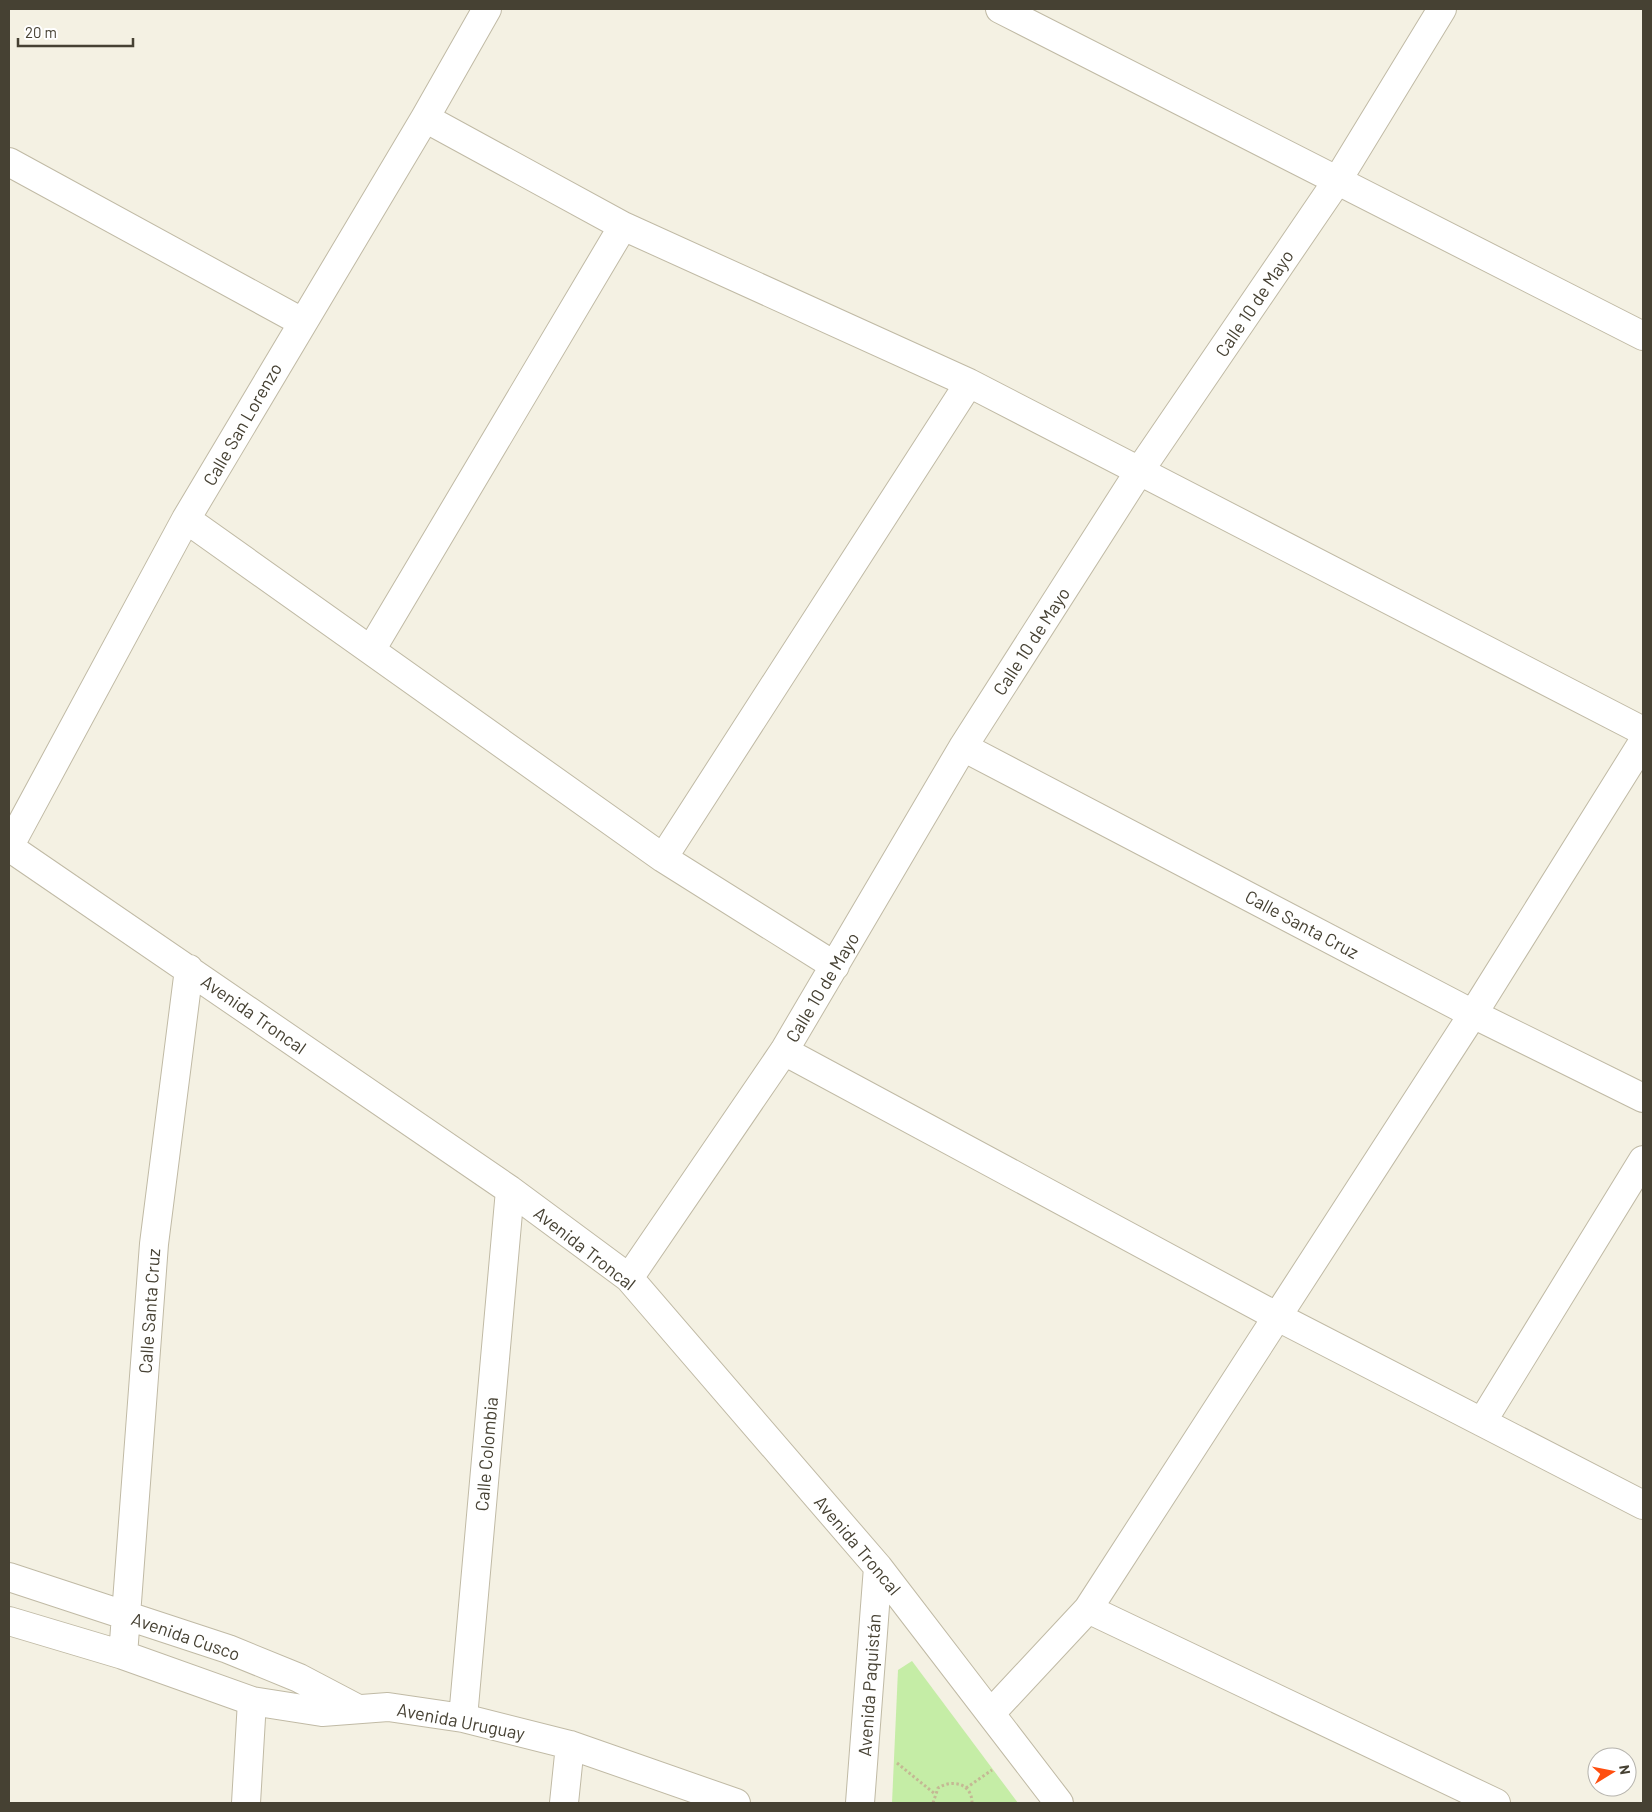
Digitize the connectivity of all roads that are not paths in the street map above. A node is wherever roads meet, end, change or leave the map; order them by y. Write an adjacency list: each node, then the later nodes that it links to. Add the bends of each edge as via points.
1 (487, 9): 4 (street, Calle San Lorenzo)
2 (1000, 9): 6 (street)
3 (1442, 9): 6 (street, Calle 10 de Mayo)
4 (425, 118): 7 (street); 8 (street, Calle San Lorenzo)
5 (9, 162): 8 (street)
6 (1337, 181): 9 (street); 11 (street, Calle 10 de Mayo)
7 (623, 226): 10 (street); 13 (street)
8 (302, 322): 12 (street, Calle San Lorenzo)
9 (1643, 336)
10 (969, 383): 11 (street); 18 (street)
11 (1140, 470): 14 (street); 16 (street, Calle 10 de Mayo)
12 (186, 519): 13 (street); 17 (street, Calle San Lorenzo)
13 (371, 650): 18 (street)
14 (1643, 731)
15 (1643, 742): 21 (street)
16 (963, 747): 19 (street, Calle 10 de Mayo); 21 (street, Calle Santa Cruz)
17 (9, 847): 20 (street, Avenida Troncal)
18 (663, 858): 19 (street)
19 (835, 966): 22 (street, Calle 10 de Mayo)
20 (189, 969): 25 (street, Avenida Troncal); 33 (street, Calle Santa Cruz, via 154,1244)
21 (1474, 1014): 23 (street, Calle Santa Cruz); 27 (street)
22 (784, 1051): 26 (street, Calle 10 de Mayo); 27 (street)
23 (1643, 1098)
24 (1643, 1160): 28 (street)
25 (510, 1190): 26 (street, Avenida Troncal); 39 (street, Calle Colombia)
26 (629, 1278): 30 (street, Avenida Troncal)
27 (1276, 1316): 28 (street); 32 (street)
28 (1482, 1422): 29 (street)
29 (1643, 1505)
30 (878, 1567): 38 (street, Avenida Troncal); 44 (street, Avenida Paquistán)
31 (9, 1576): 33 (street, Avenida Cusco)
32 (1088, 1609): 38 (street); 46 (street)
33 (125, 1615): 35 (street, Calle Santa Cruz); 37 (street, Avenida Cusco, via 228,1649 299,1678)
34 (9, 1621): 35 (street, Avenida Uruguay)
35 (123, 1655): 36 (street, Avenida Uruguay)
36 (252, 1701): 37 (street, Avenida Uruguay, via 322,1712); 41 (street)
37 (358, 1709): 39 (street, Avenida Uruguay, via 388,1707)
38 (991, 1713): 45 (street, Avenida Troncal)
39 (463, 1718): 40 (street, Avenida Uruguay)
40 (570, 1745): 42 (street); 43 (street, Avenida Uruguay)
41 (246, 1803)
42 (564, 1803)
43 (736, 1803)
44 (860, 1803)
45 (1059, 1803)
46 (1496, 1803)

